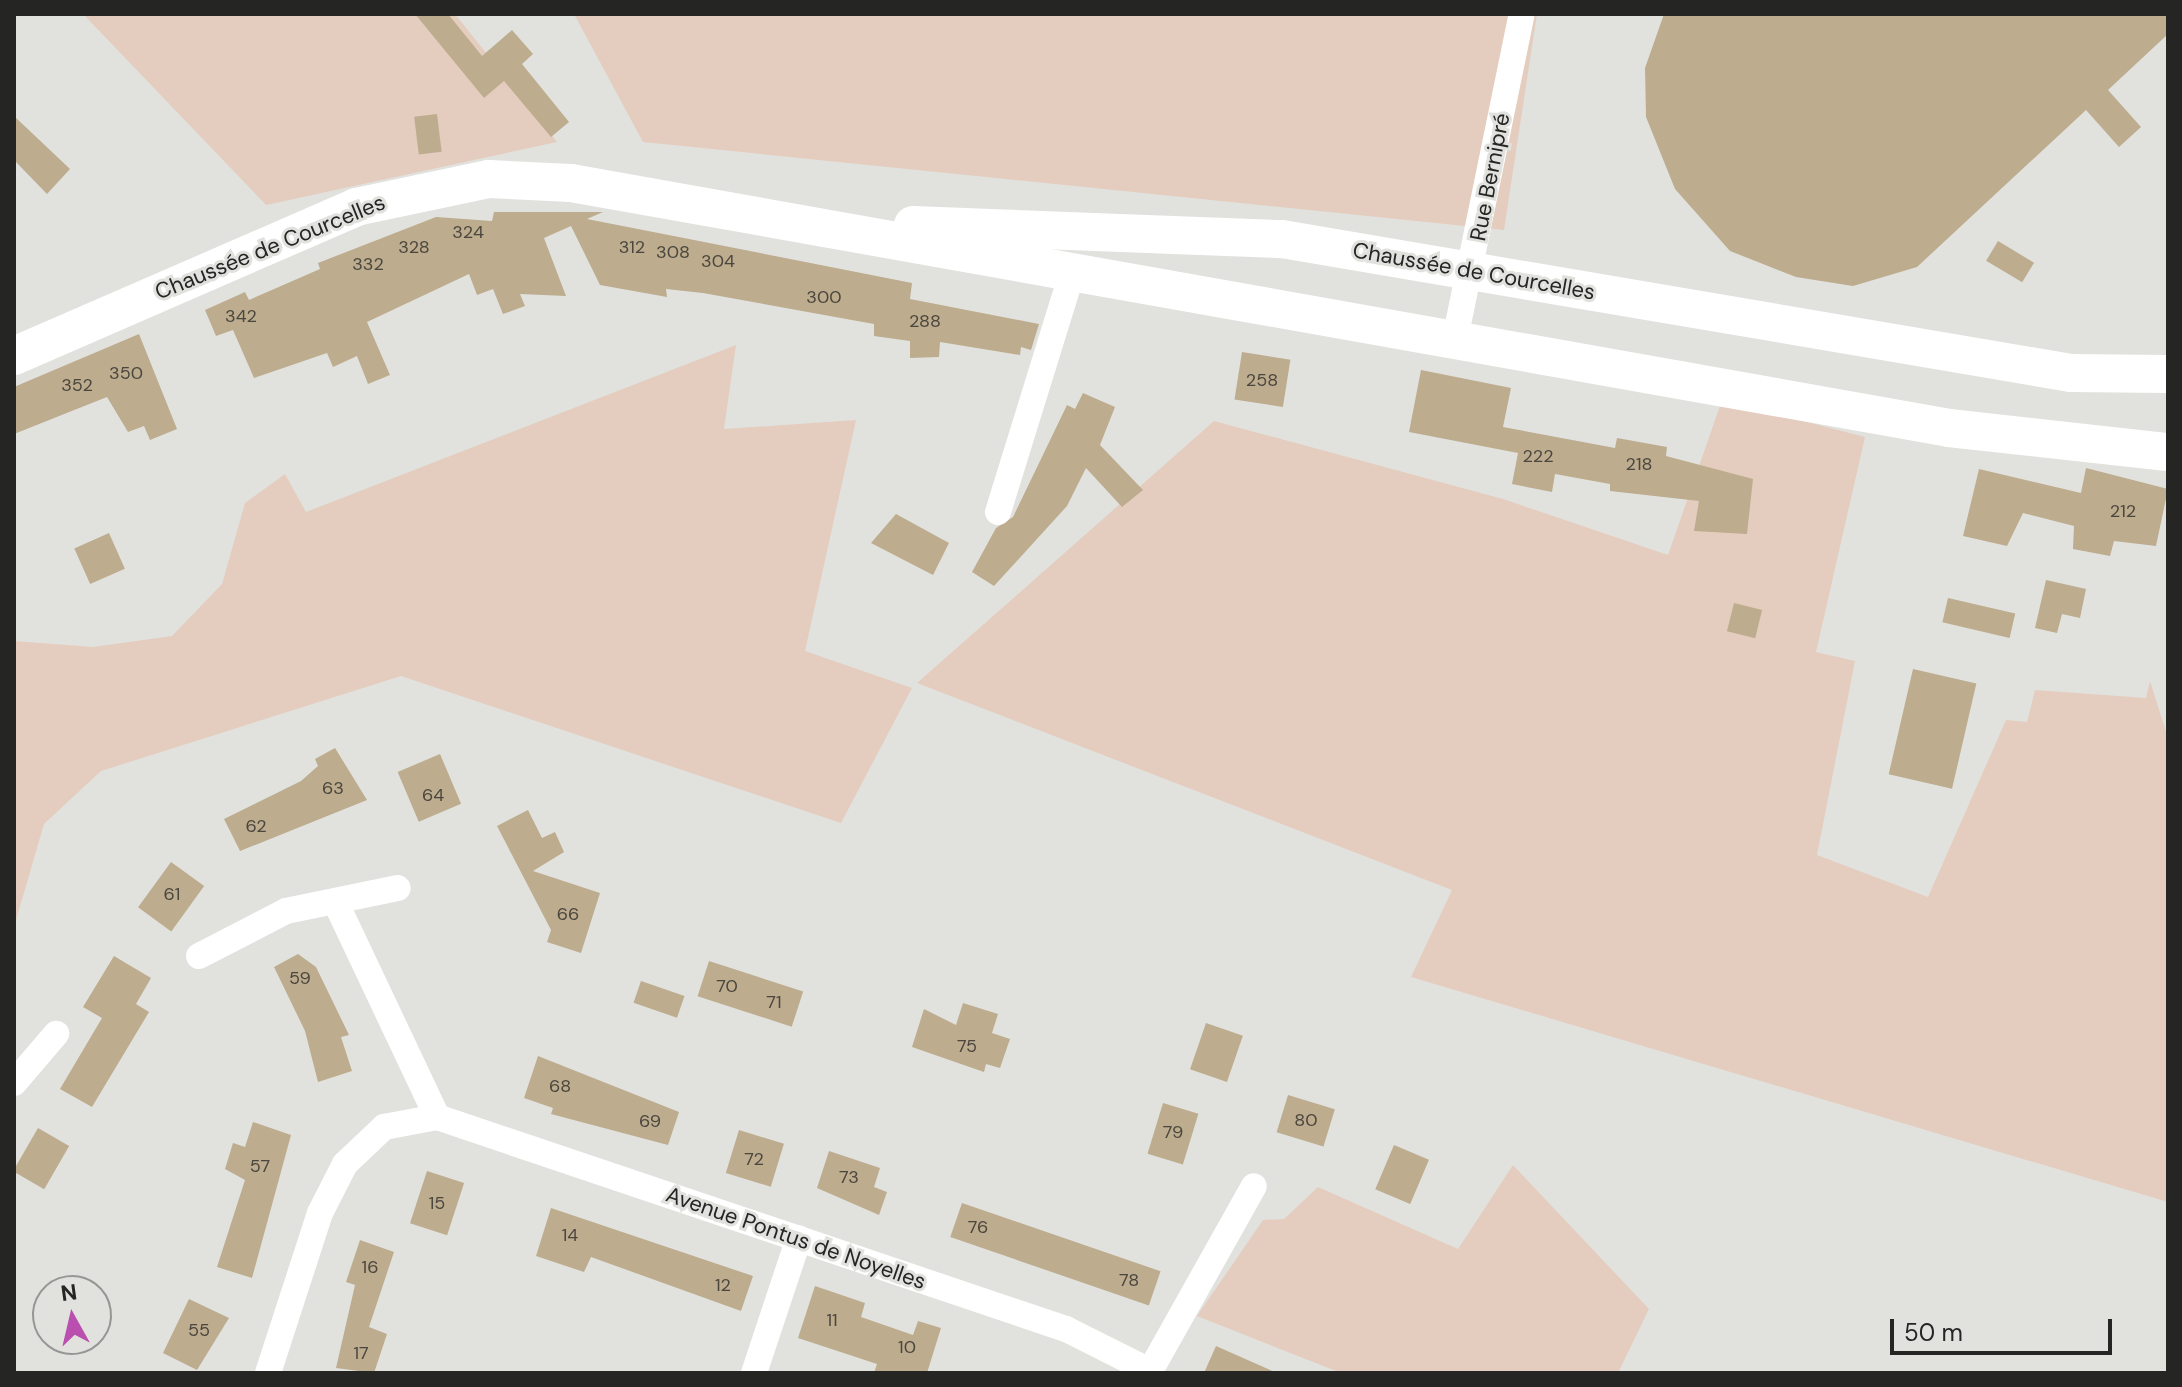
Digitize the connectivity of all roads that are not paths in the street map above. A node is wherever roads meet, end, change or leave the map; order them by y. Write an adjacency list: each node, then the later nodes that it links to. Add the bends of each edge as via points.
1 (1522, 14): 5 (street, Rue Bernipré)
2 (774, 215): 3 (main road, Chaussée de Courcelles); 4 (main road, Chaussée de Courcelles, via 837,232); 7 (main road, Chaussée de Courcelles, via 571,183 431,186 356,207)
3 (1090, 229): 4 (main road); 5 (main road, Chaussée de Courcelles, via 1282,239)
4 (1073, 269): 6 (main road, Chaussée de Courcelles); 10 (street)
5 (1472, 270): 6 (street, Rue Bernipré); 8 (main road, Chaussée de Courcelles, via 2071,373)
6 (1455, 339): 9 (main road, Chaussée de Courcelles, via 1949,428)
7 (14, 356)
8 (2168, 374)
9 (2168, 452)
10 (998, 512)
11 (398, 888): 12 (street)
12 (336, 903): 13 (street, via 286,911); 16 (street)
13 (199, 956)
14 (56, 1034): 15 (street)
15 (14, 1083)
16 (437, 1117): 18 (street, Avenue Pontus de Noyelles); 20 (street, Avenue Pontus de Noyelles, via 384,1127 345,1164 320,1213)
17 (1254, 1186): 19 (street, Avenue Pontus de Noyelles)
18 (799, 1238): 19 (street, Avenue Pontus de Noyelles, via 1066,1329); 21 (street)
19 (1150, 1372)
20 (268, 1373)
21 (754, 1373)

